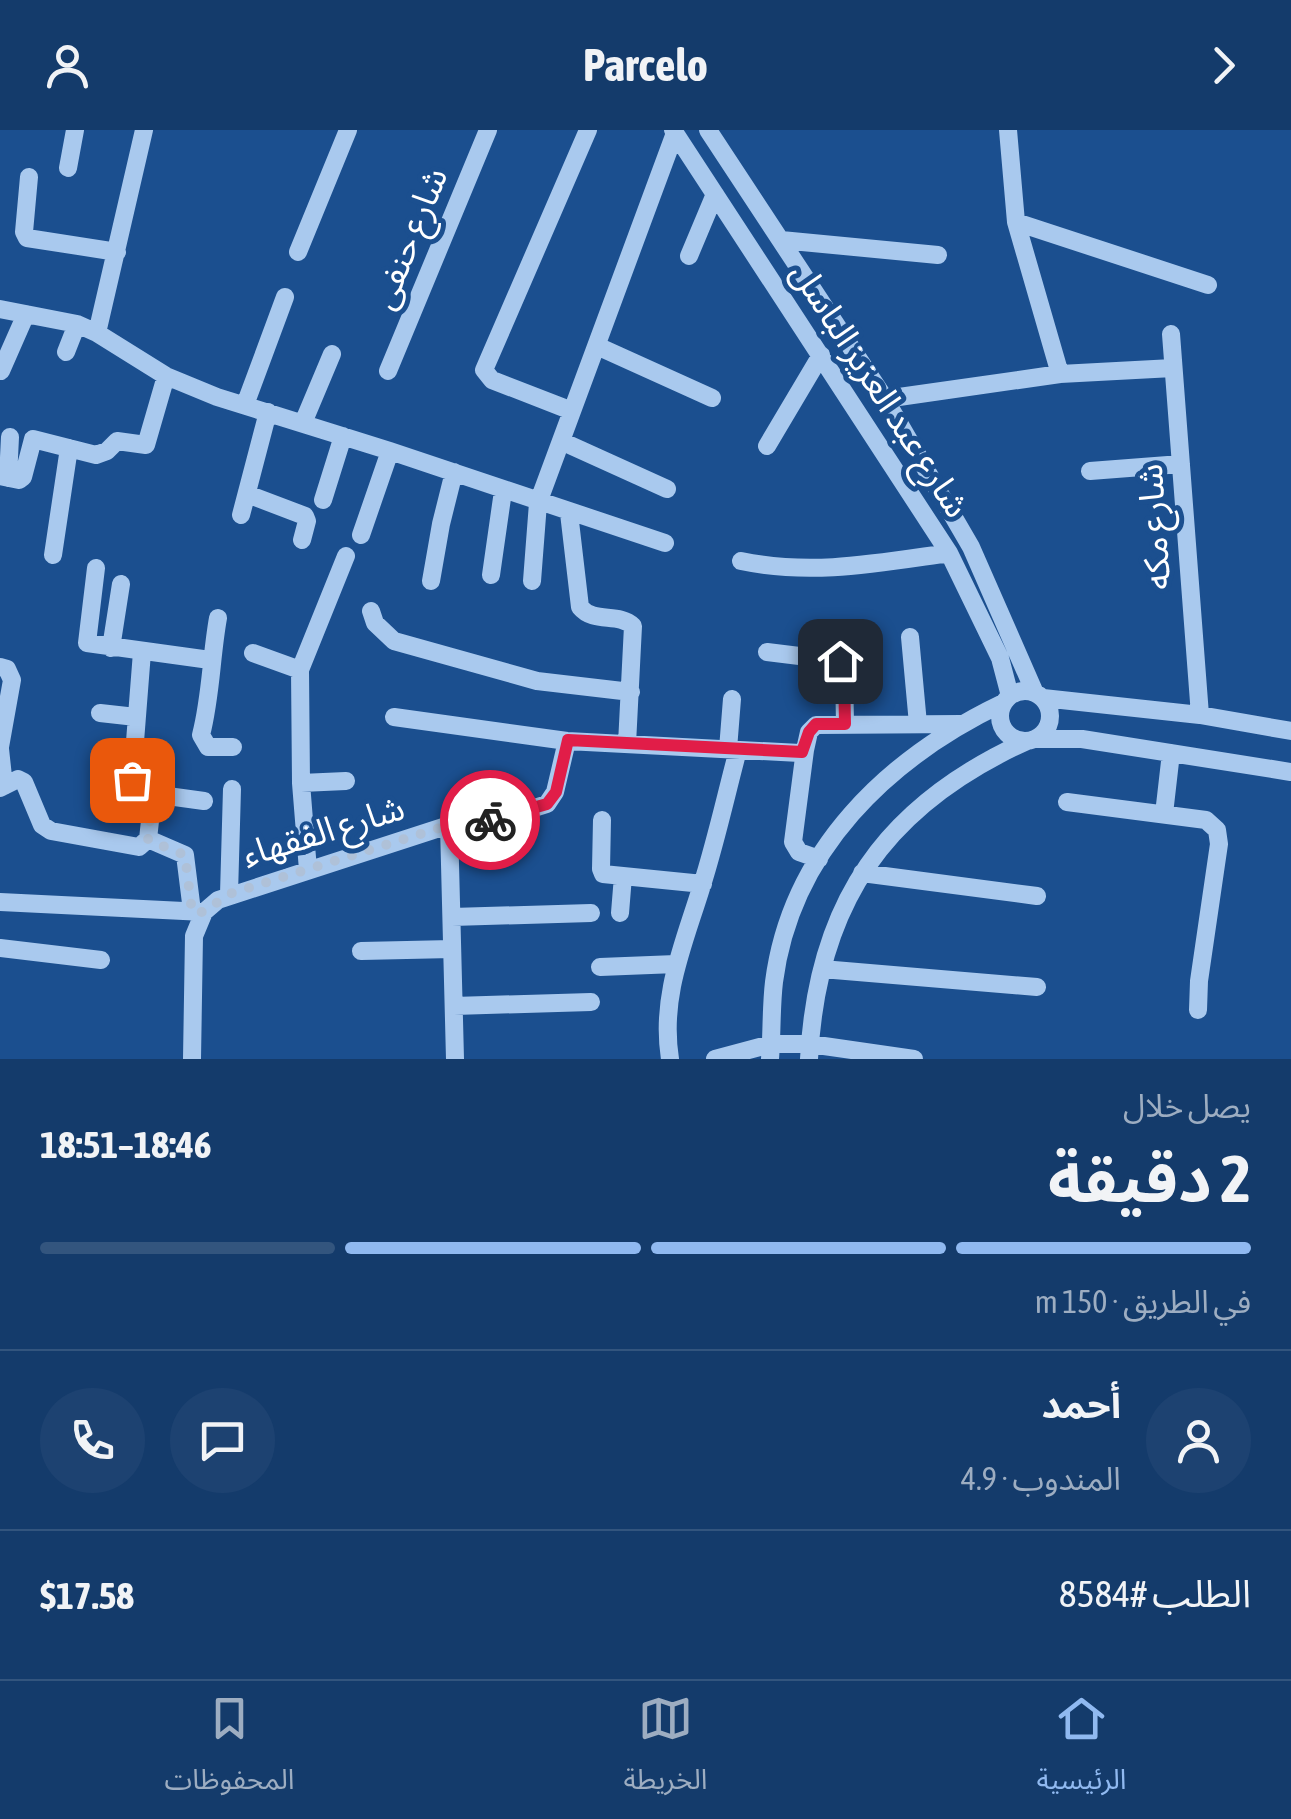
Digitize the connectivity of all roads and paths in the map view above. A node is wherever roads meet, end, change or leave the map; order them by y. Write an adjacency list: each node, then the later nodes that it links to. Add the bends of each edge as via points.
1 (75, 130): 9 (street)
2 (144, 130): 14 (street)
3 (348, 130): 15 (street)
4 (488, 130): 31 (street, شارع حنفى)
5 (588, 130): 37 (street, via 485,363 492,380)
6 (708, 130): 13 (street, شارع عبد العزيز الباسل)
7 (1008, 130): 12 (street)
8 (674, 132): 11 (street, شارع عبد العزيز الباسل); 25 (street)
9 (68, 168)
10 (29, 178): 14 (street, via 27,238)
11 (714, 194): 17 (street); 28 (street, شارع عبد العزيز الباسل)
12 (1016, 222): 18 (street); 32 (street)
13 (781, 240): 16 (street); 35 (street, شارع عبد العزيز الباسل)
14 (117, 252): 23 (street)
15 (298, 252)
16 (938, 255)
17 (689, 256)
18 (1208, 285)
19 (285, 297): 36 (street)
20 (0, 308): 21 (street)
21 (26, 314): 22 (street); 30 (street)
22 (77, 324): 23 (street); 26 (street)
23 (98, 333): 33 (street)
24 (1171, 334): 29 (street, شارع مكه)
25 (597, 346): 34 (street); 37 (street)
26 (66, 352)
27 (332, 354): 39 (street)
28 (821, 355): 43 (street); 60 (street, شارع عبد العزيز الباسل)
29 (1173, 368): 32 (street); 46 (street, شارع مكه)
30 (1, 371)
31 (388, 372)
32 (1060, 374): 35 (street)
33 (166, 376): 36 (street); 44 (street, via 146,444 118,441 96,454)
34 (712, 398)
35 (884, 398): 80 (street, شارع عبد العزيز الباسل, via 971,547)
36 (245, 405): 38 (street)
37 (572, 411): 42 (street)
38 (268, 412): 39 (street); 52 (street)
39 (302, 423): 40 (street)
40 (343, 436): 45 (street); 53 (street)
41 (10, 437): 49 (street)
42 (561, 442): 50 (street); 54 (street)
43 (767, 446)
44 (69, 448): 49 (street, via 32,439 23,477); 61 (street)
45 (390, 451): 48 (street); 57 (street)
46 (1181, 464): 47 (street); 84 (street, شارع مكه)
47 (1090, 471)
48 (454, 472): 51 (street); 67 (street)
49 (4, 477)
50 (667, 488)
51 (503, 491): 54 (street); 65 (street)
52 (247, 494): 56 (street); 58 (street, via 305,516)
53 (324, 500)
54 (538, 502): 55 (street); 66 (street)
55 (569, 512): 59 (street); 79 (street, via 580,607 590,616 633,626)
56 (241, 515)
57 (361, 535)
58 (302, 540)
59 (665, 543)
60 (949, 554): 63 (street, via 824,570); 82 (street, شارع عبد العزيز الباسل, via 1000,658)
61 (54, 556)
62 (346, 556): 78 (street)
63 (741, 561)
64 (96, 568): 72 (street, via 86,638 92,646)
65 (491, 575)
66 (532, 580)
67 (431, 582)
68 (121, 584): 72 (street)
69 (371, 611): 79 (street, via 394,641 538,681)
70 (218, 618): 76 (street)
71 (910, 637): 88 (street)
72 (111, 648): 73 (street)
73 (142, 652): 76 (street); 85 (street)
74 (767, 652): 87 (street, via 840,661)
75 (253, 653): 78 (street)
76 (210, 660): 94 (street, via 201,734 208,746)
77 (0, 668): 95 (street, via 12,674)
78 (300, 670): 101 (street)
79 (631, 692): 93 (street)
80 (1039, 696): 82 (street, via 1018,692); 84 (street); 92 (street, via 1050,716)
81 (732, 699): 96 (street)
82 (1006, 700): 89 (street); 92 (street, via 1000,724 1006,734)
83 (100, 713): 85 (street)
84 (1200, 715): 90 (street)
85 (136, 718): 104 (street, via 132,780)
86 (394, 718): 91 (street)
87 (845, 724): 88 (street); 97 (street, via 816,724)
88 (918, 724): 89 (street)
89 (961, 724): 111 (street, via 881,782)
90 (1291, 731)
91 (568, 740): 93 (street); 109 (street, شارع الفقهاء, via 547,804)
92 (1031, 740): 98 (street, via 1082,739); 113 (street, via 951,781 907,818)
93 (626, 744): 96 (street)
94 (233, 747)
95 (0, 748): 102 (street)
96 (733, 749): 97 (street); 115 (street)
97 (805, 750): 111 (street, via 793,842)
98 (1171, 753): 99 (street); 107 (street)
99 (1291, 772)
100 (346, 781): 101 (street)
101 (301, 783): 112 (street)
102 (2, 787): 110 (street, via 24,782 51,831 139,847)
103 (232, 789): 118 (street)
104 (154, 794): 105 (street); 110 (street)
105 (204, 801)
106 (1068, 802): 107 (street)
107 (1164, 814): 132 (street, via 1206,820 1220,836)
108 (602, 820): 114 (street, via 601,872)
109 (449, 825): 112 (street, شارع الفقهاء); 121 (street, شارع الفقهاء)
110 (148, 840): 118 (street, via 185,855)
111 (818, 859): 133 (street, via 784,939 774,982)
112 (308, 870): 118 (street, شارع الفقهاء)
113 (862, 873): 116 (street); 128 (street, via 837,919)
114 (623, 876): 115 (street); 120 (street)
115 (703, 884): 126 (street)
116 (1037, 896)
117 (0, 902): 118 (street, شارع الفقهاء)
118 (211, 905): 135 (street, via 194,936)
119 (590, 913): 121 (street)
120 (620, 913)
121 (452, 917): 123 (street, شارع الفقهاء)
122 (0, 948): 125 (street)
123 (452, 948): 124 (street); 131 (street, شارع الفقهاء)
124 (361, 951)
125 (102, 960)
126 (676, 964): 127 (street); 137 (street, via 666,1010)
127 (600, 967)
128 (822, 969): 129 (street); 134 (street)
129 (1037, 987)
130 (590, 1002): 131 (street)
131 (454, 1006): 136 (street, شارع الفقهاء)
132 (1198, 1010)
133 (771, 1052): 134 (street); 138 (street)
134 (810, 1052): 139 (street)
135 (192, 1059)
136 (455, 1059)
137 (670, 1059)
138 (715, 1059)
139 (914, 1059)

